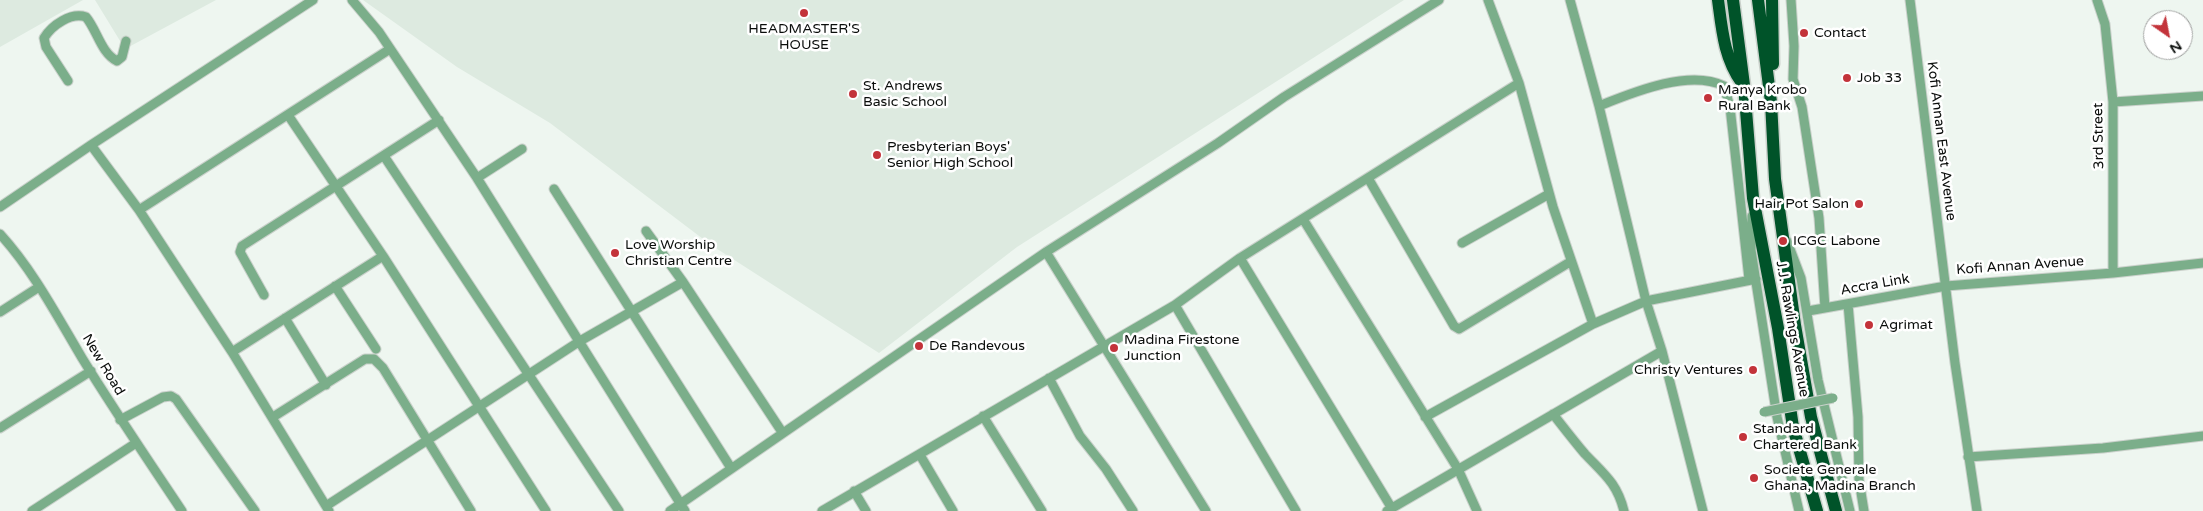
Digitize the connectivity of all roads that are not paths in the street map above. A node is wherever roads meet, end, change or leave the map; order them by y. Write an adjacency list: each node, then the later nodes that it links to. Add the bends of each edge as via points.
1 (313, 0): 24 (street)
2 (352, 0): 14 (street)
3 (1439, 0): 40 (street)
4 (1488, 0): 16 (street)
5 (1570, 0): 21 (street)
6 (1718, 0): 17 (highway, via 1726,51 1732,69)
7 (1733, 0): 17 (highway, J.J. Rawlings Avenue)
8 (1758, 0): 19 (highway, J.J. Rawlings Avenue)
9 (1772, 0): 19 (highway)
10 (1791, 0): 55 (street, via 1793,79 1802,107 1819,218)
11 (1910, 0): 49 (street, Kofi Annan East Avenue)
12 (2097, 0): 20 (street, 3rd Street, via 2105,24)
13 (126, 40): 15 (street, via 122,57 117,61 104,47 86,17 66,19 44,38 46,47)
14 (390, 49): 22 (street); 23 (street)
15 (68, 81)
16 (1519, 83): 28 (street); 31 (street)
17 (1744, 85): 32 (highway, J.J. Rawlings Avenue)
18 (2203, 96): 20 (street)
19 (1771, 102): 36 (highway, J.J. Rawlings Avenue, via 1775,179)
20 (2113, 102): 45 (street, 3rd Street)
21 (1599, 106): 46 (street, via 1661,85 1705,80 1724,86 1730,107); 52 (street)
22 (288, 115): 29 (street); 34 (street)
23 (439, 120): 26 (street); 27 (street)
24 (91, 145): 33 (street); 34 (street)
25 (522, 149): 27 (street)
26 (384, 156): 29 (street); 67 (street)
27 (477, 178): 61 (street)
28 (1368, 178): 35 (street); 43 (street, via 1454,326 1459,329)
29 (335, 186): 41 (street); 51 (street, via 242,246 240,252)
30 (554, 190): 58 (street)
31 (1549, 194): 39 (street); 43 (street)
32 (1753, 198): 46 (street); 109 (highway, J.J. Rawlings Avenue, via 1793,427)
33 (0, 208)
34 (139, 210): 64 (street)
35 (1303, 219): 42 (street); 76 (street)
36 (1783, 230): 56 (street, via 1801,278); 110 (highway, J.J. Rawlings Avenue, via 1811,417)
37 (646, 231): 47 (street)
38 (0, 234): 50 (street, New Road)
39 (1462, 243)
40 (1046, 252): 62 (street); 79 (street)
41 (383, 256): 48 (street); 71 (street)
42 (1240, 258): 54 (street); 90 (street)
43 (1570, 262): 60 (street)
44 (2203, 263): 45 (street, Kofi Annan Avenue)
45 (2113, 273): 49 (street, Kofi Annan Avenue)
46 (1752, 279): 52 (street); 108 (street, via 1777,418)
47 (683, 282): 58 (street); 79 (street)
48 (335, 286): 59 (street); 63 (street)
49 (1946, 286): 53 (street, Accra Link); 84 (street, Kofi Annan Avenue)
50 (39, 287): 57 (street); 66 (street, New Road)
51 (264, 295)
52 (1646, 301): 60 (street); 65 (street)
53 (1848, 304): 55 (street, Accra Link); 112 (street, via 1858,417 1859,480)
54 (1175, 305): 62 (street); 104 (street)
55 (1825, 308): 56 (street, Accra Link)
56 (1808, 311): 111 (street, via 1818,380)
57 (0, 312)
58 (633, 312): 61 (street); 85 (street)
59 (285, 318): 64 (street); 69 (street)
60 (1593, 324): 76 (street)
61 (580, 341): 67 (street); 88 (street)
62 (1104, 347): 68 (street); 103 (street)
63 (376, 349)
64 (232, 352): 75 (street)
65 (1662, 352): 73 (street); 107 (street)
66 (91, 372): 77 (street, New Road); 78 (street)
67 (530, 374): 71 (street); 96 (street)
68 (1049, 378): 74 (street); 102 (street, via 1080,436)
69 (326, 385): 75 (street); 81 (street, via 365,359 374,359 383,368)
70 (1833, 398): 72 (street, bridge)
71 (481, 407): 81 (street); 95 (street)
72 (1764, 412)
73 (1553, 414): 86 (street); 106 (street, via 1585,454 1614,483)
74 (983, 416): 83 (street); 101 (street)
75 (274, 417): 89 (street)
76 (1425, 417): 86 (street)
77 (120, 420): 82 (street, New Road); 93 (street, via 163,397 176,399)
78 (0, 428)
79 (782, 432): 85 (street)
80 (2203, 436): 84 (street, via 2103,448)
81 (427, 442): 89 (street); 94 (street)
82 (136, 443): 91 (street); 92 (street, New Road)
83 (920, 455): 87 (street); 100 (street)
84 (1968, 457): 113 (street, Kofi Annan Avenue)
85 (731, 468): 88 (street)
86 (1458, 469): 90 (street); 105 (street)
87 (854, 491): 98 (street); 99 (street)
88 (683, 507): 97 (street)
89 (327, 509)
90 (1389, 509)
91 (32, 511)
92 (182, 511)
93 (255, 511)
94 (471, 511)
95 (546, 511)
96 (619, 511)
97 (670, 511)
98 (822, 511)
99 (866, 511)
100 (953, 511)
101 (1042, 511)
102 (1133, 511)
103 (1206, 511)
104 (1296, 511)
105 (1477, 511)
106 (1624, 511)
107 (1703, 511)
108 (1799, 511)
109 (1817, 511)
110 (1836, 511)
111 (1850, 511)
112 (1864, 511)
113 (1977, 511)

